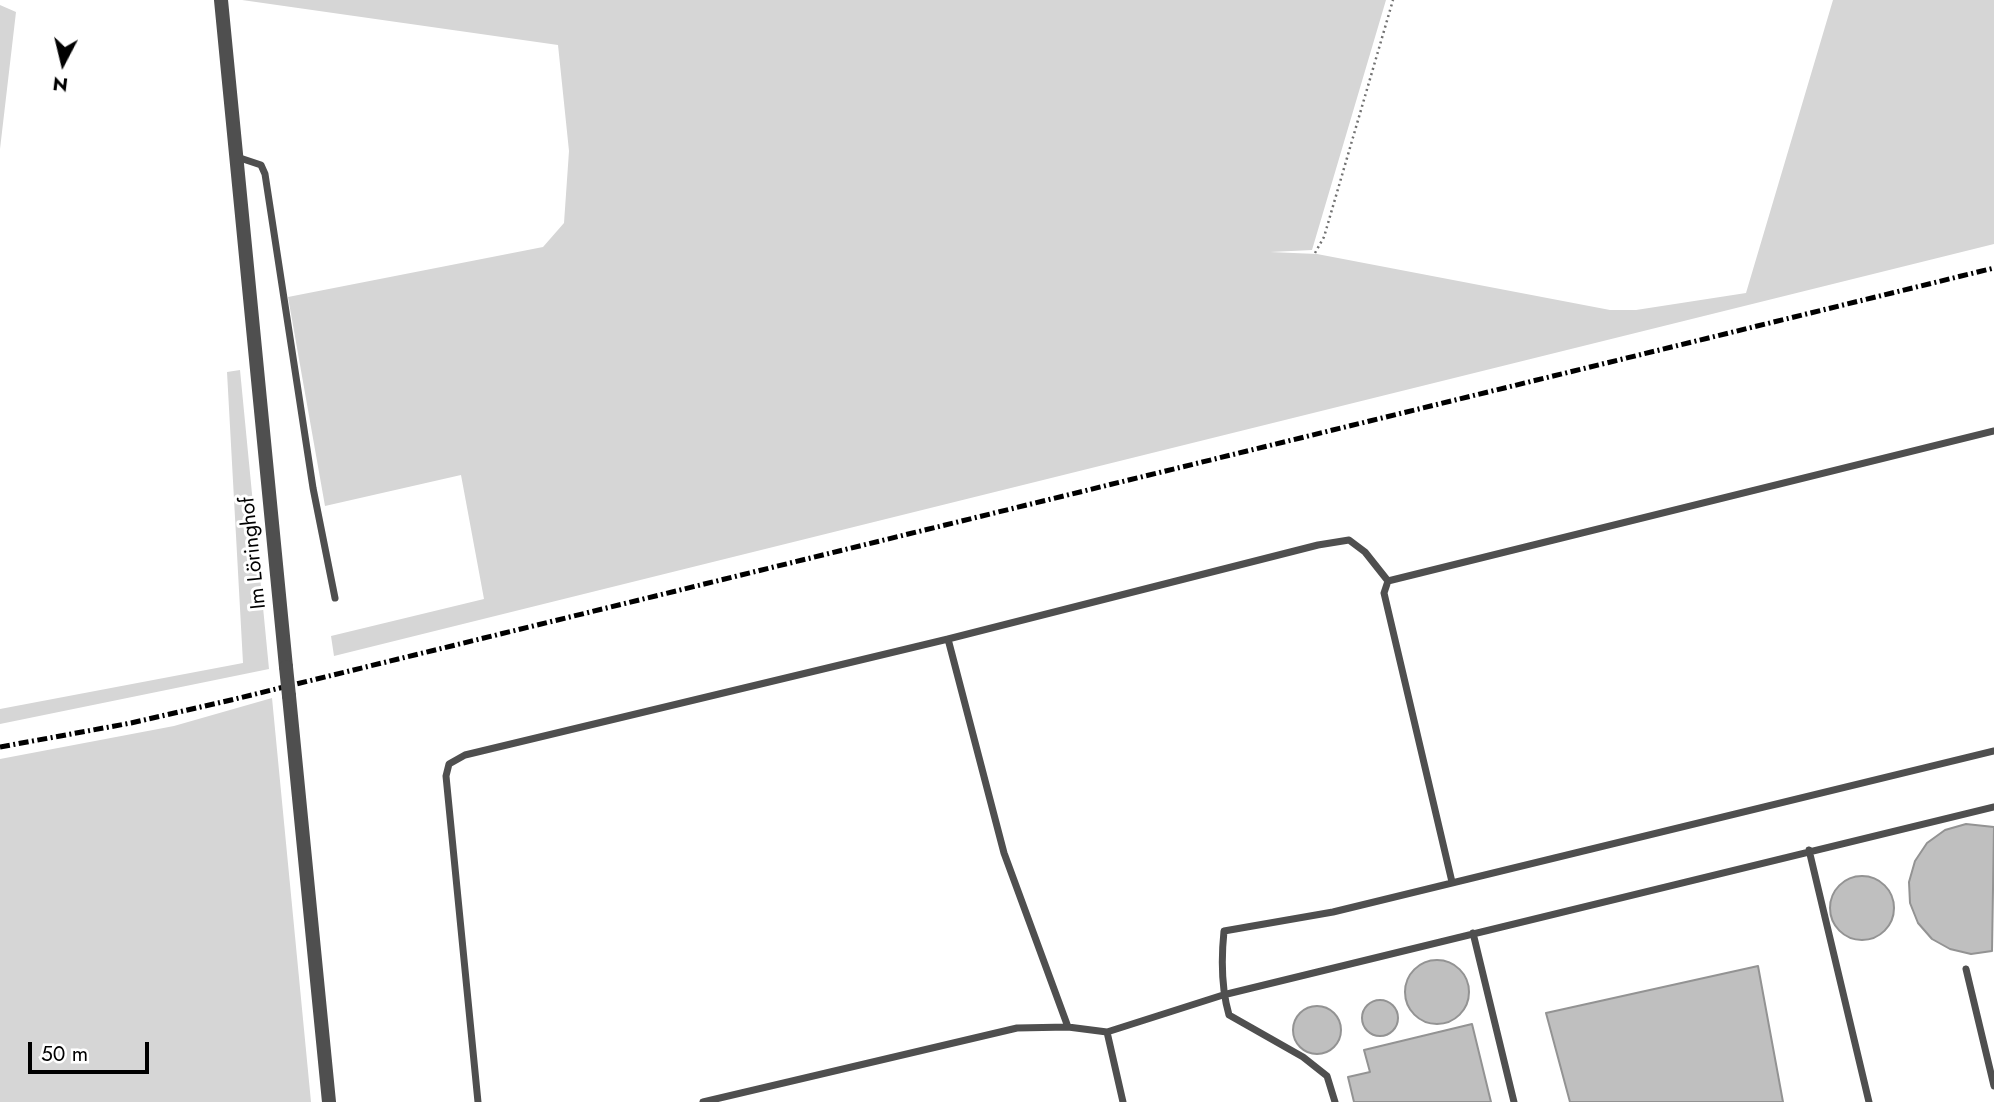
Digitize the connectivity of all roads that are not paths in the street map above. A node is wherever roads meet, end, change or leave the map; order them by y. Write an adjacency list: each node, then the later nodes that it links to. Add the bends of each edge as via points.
1 (221, 0): 2 (street, Im Löringhof)
2 (236, 157): 5 (lane, via 261,165 265,174 313,488); 17 (street, Im Löringhof, bridge)
3 (1994, 431): 4 (lane)
4 (1388, 580): 6 (lane, via 1349,540); 10 (lane, via 1384,593)
5 (335, 598)
6 (948, 639): 14 (lane, via 1004,853); 18 (lane, via 465,755 449,764 446,776)
7 (1994, 751): 10 (lane)
8 (1994, 807): 9 (lane)
9 (1809, 850): 11 (lane); 23 (lane)
10 (1452, 882): 13 (lane, via 1333,912 1224,931)
11 (1473, 933): 13 (lane); 22 (lane)
12 (1966, 969): 16 (lane)
13 (1223, 995): 15 (lane); 21 (lane, via 1229,1015 1327,1076)
14 (1068, 1027): 15 (lane); 19 (lane, via 1017,1028)
15 (1107, 1032): 20 (lane)
16 (1994, 1086)
17 (329, 1102)
18 (478, 1102)
19 (703, 1102)
20 (1124, 1102)
21 (1335, 1102)
22 (1514, 1102)
23 (1869, 1102)

